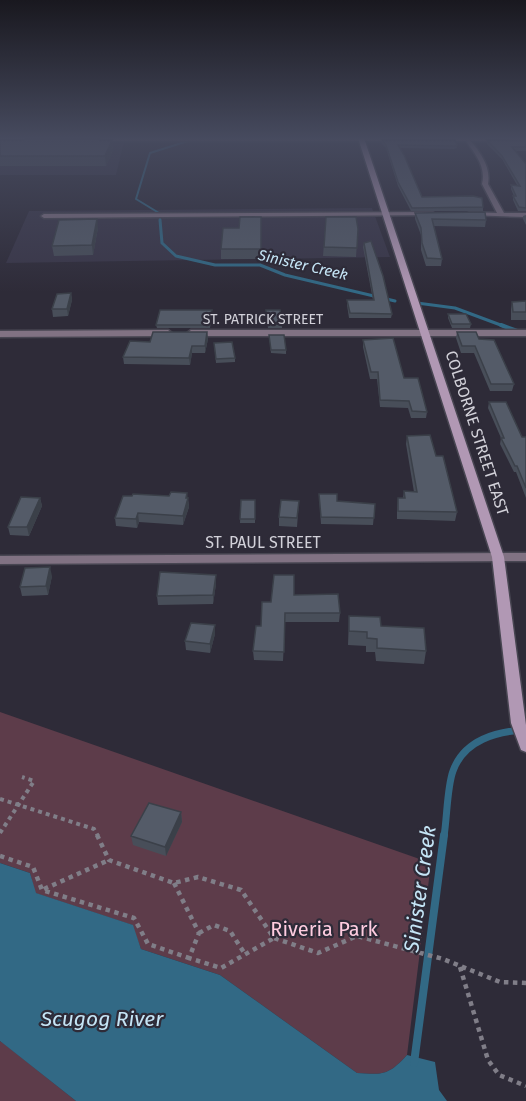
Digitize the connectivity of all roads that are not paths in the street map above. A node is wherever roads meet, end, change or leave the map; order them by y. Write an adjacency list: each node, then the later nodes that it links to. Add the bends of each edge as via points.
1 (378, 189): 3 (main road, COLBORNE STREET EAST)
2 (488, 189): 6 (street)
3 (386, 214): 4 (street); 8 (street); 9 (main road, COLBORNE STREET EAST)
4 (444, 214)
5 (467, 214): 6 (street)
6 (502, 214): 7 (street)
7 (526, 215)
8 (44, 216)
9 (426, 332): 10 (street, ST. PATRICK STREET); 11 (street, ST. PATRICK STREET); 12 (main road, COLBORNE STREET EAST)
10 (526, 333)
11 (0, 334)
12 (498, 557): 13 (street, ST. PAUL STREET); 14 (street, ST. PAUL STREET); 15 (main road, COLBORNE STREET EAST)
13 (526, 557)
14 (0, 560)
15 (522, 735)

